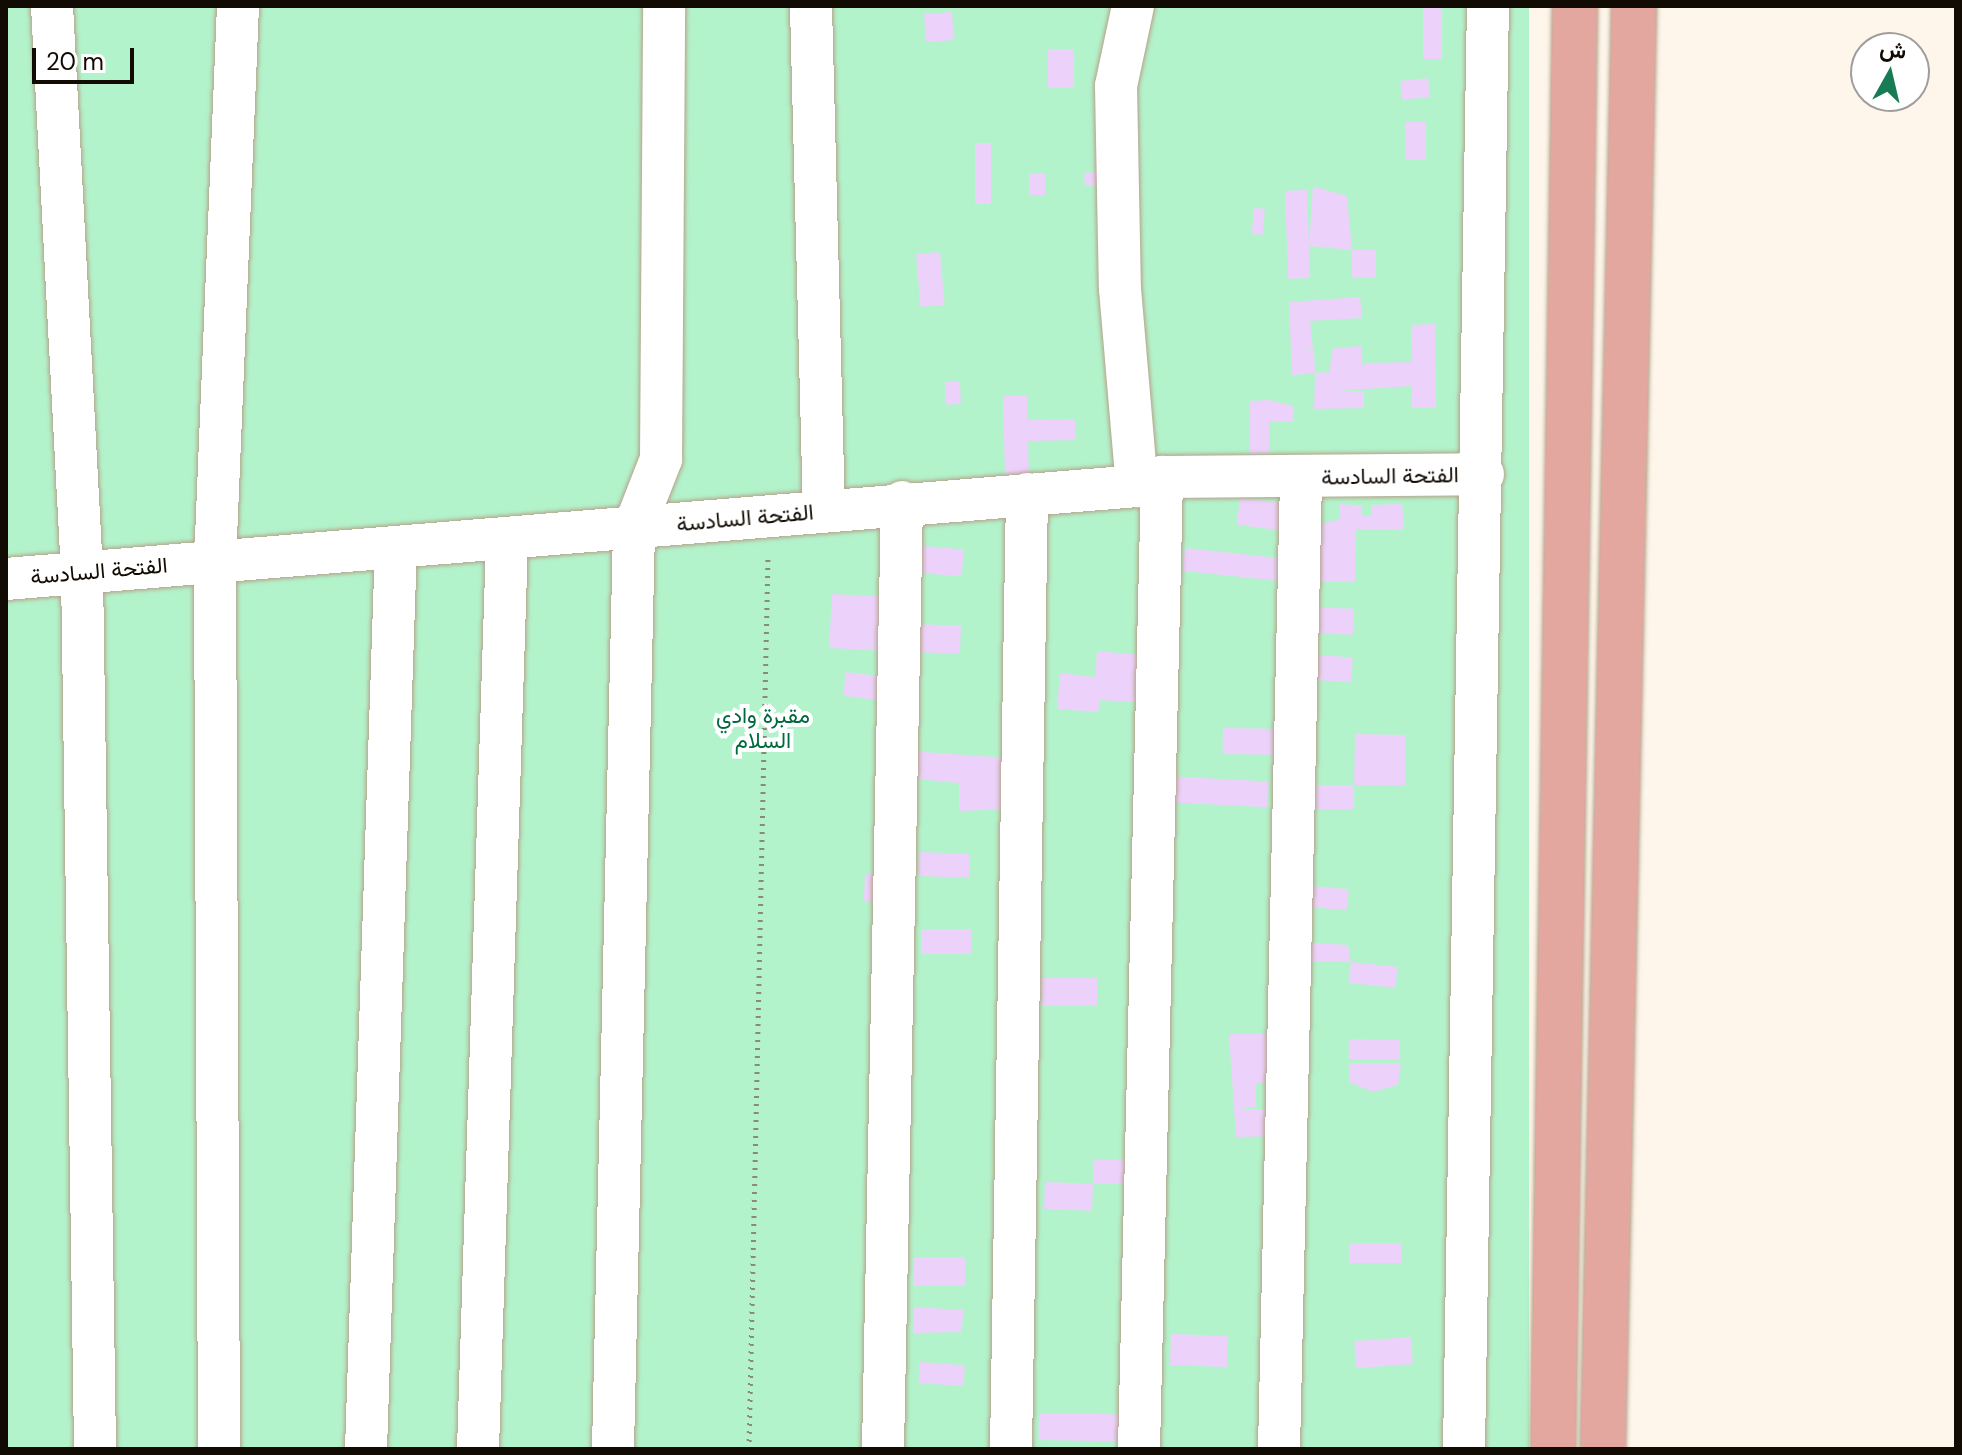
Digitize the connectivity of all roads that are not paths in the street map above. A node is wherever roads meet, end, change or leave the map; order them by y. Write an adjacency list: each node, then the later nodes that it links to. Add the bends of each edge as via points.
1 (52, 6): 19 (street)
2 (238, 6): 18 (street)
3 (664, 6): 15 (street, via 661,459)
4 (811, 6): 14 (street)
5 (1133, 6): 11 (street, via 1116,86 1121,302)
6 (1488, 6): 9 (street)
7 (1575, 6): 31 (main road)
8 (1634, 6): 32 (main road)
9 (1483, 474): 10 (street, الفتحة السادسة); 30 (street)
10 (1301, 477): 11 (street, الفتحة السادسة); 29 (street)
11 (1149, 482): 12 (street, الفتحة السادسة); 28 (street)
12 (1027, 494): 13 (street, الفتحة السادسة); 27 (street)
13 (902, 502): 14 (street, الفتحة السادسة); 26 (street)
14 (824, 511): 15 (street, الفتحة السادسة)
15 (634, 528): 16 (street, الفتحة السادسة); 25 (street)
16 (507, 541): 17 (street, الفتحة السادسة); 24 (street)
17 (396, 547): 18 (street, الفتحة السادسة); 23 (street)
18 (215, 562): 19 (street, الفتحة السادسة); 22 (street)
19 (82, 572): 20 (street, الفتحة السادسة); 21 (street)
20 (6, 579)
21 (95, 1449)
22 (219, 1449)
23 (366, 1449)
24 (478, 1449)
25 (613, 1449)
26 (883, 1449)
27 (1011, 1449)
28 (1139, 1449)
29 (1279, 1449)
30 (1464, 1449)
31 (1553, 1449)
32 (1603, 1449)

